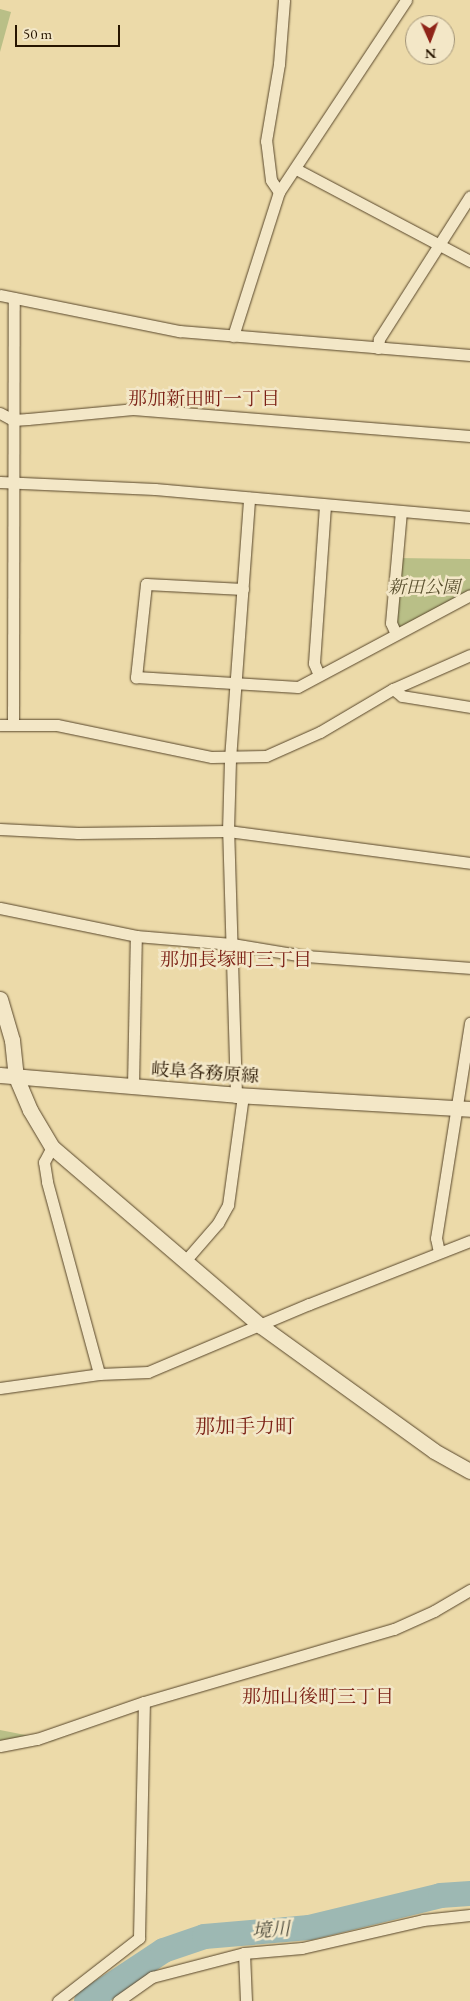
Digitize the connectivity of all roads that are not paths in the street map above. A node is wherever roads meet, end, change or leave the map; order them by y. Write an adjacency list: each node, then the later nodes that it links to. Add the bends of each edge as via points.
1 (284, 0): 4 (street, via 280,64 266,141 271,180)
2 (406, 0): 3 (street)
3 (296, 170): 4 (street); 6 (street)
4 (279, 192): 10 (street)
5 (470, 196): 6 (street)
6 (438, 245): 7 (street); 11 (street, via 379,339)
7 (470, 262)
8 (0, 296): 9 (street)
9 (14, 298): 10 (street, via 179,331); 14 (street)
10 (233, 336): 11 (street)
11 (378, 348): 12 (street)
12 (470, 355)
13 (0, 413): 14 (street)
14 (13, 420): 15 (street, via 134,409); 17 (street)
15 (470, 436)
16 (0, 482): 17 (street)
17 (12, 483): 18 (street, via 93,484); 30 (street)
18 (250, 498): 19 (street); 22 (street)
19 (325, 506): 20 (street); 26 (street, via 314,663)
20 (400, 512): 21 (street); 24 (street, via 392,623)
21 (470, 517)
22 (243, 590): 27 (street); 27 (street, via 146,584 136,677)
23 (470, 595): 24 (street)
24 (396, 634): 26 (street)
25 (470, 655): 28 (street)
26 (320, 675): 27 (street, via 298,687)
27 (236, 681): 32 (street)
28 (393, 689): 29 (street, via 402,696); 32 (street, via 320,732 266,756)
29 (470, 707)
30 (13, 724): 31 (street); 32 (street, via 57,725)
31 (0, 725)
32 (230, 759): 34 (street)
33 (0, 829): 34 (street, via 78,833)
34 (228, 831): 35 (street); 38 (street)
35 (470, 863)
36 (0, 908): 37 (street)
37 (136, 936): 38 (street); 44 (street)
38 (232, 944): 39 (street, via 304,956); 45 (street)
39 (470, 968)
40 (0, 999): 43 (street, via 12,1040)
41 (470, 1023): 46 (street)
42 (0, 1075): 43 (street, 岐阜各務原線)
43 (16, 1077): 44 (street, 岐阜各務原線); 47 (street, via 30,1110)
44 (133, 1086): 45 (street, 岐阜各務原線)
45 (239, 1095): 46 (street, 岐阜各務原線); 50 (street, via 228,1205 218,1223)
46 (463, 1108): 49 (street, via 436,1238)
47 (52, 1147): 50 (street); 52 (street, via 44,1162 47,1182)
48 (470, 1242): 49 (street)
49 (439, 1252): 51 (street)
50 (185, 1261): 51 (street)
51 (261, 1326): 52 (street, via 148,1372); 54 (street, via 434,1451)
52 (99, 1374): 53 (street)
53 (0, 1388)
54 (470, 1471)
55 (470, 1590): 56 (street, via 394,1629)
56 (144, 1702): 57 (street, via 37,1740); 60 (street, via 139,1938)
57 (0, 1746)
58 (470, 1915): 59 (street, via 423,1920 302,1948)
59 (244, 1953): 61 (street, via 152,1977); 62 (street)
60 (58, 2001)
61 (118, 2001)
62 (246, 2001)

